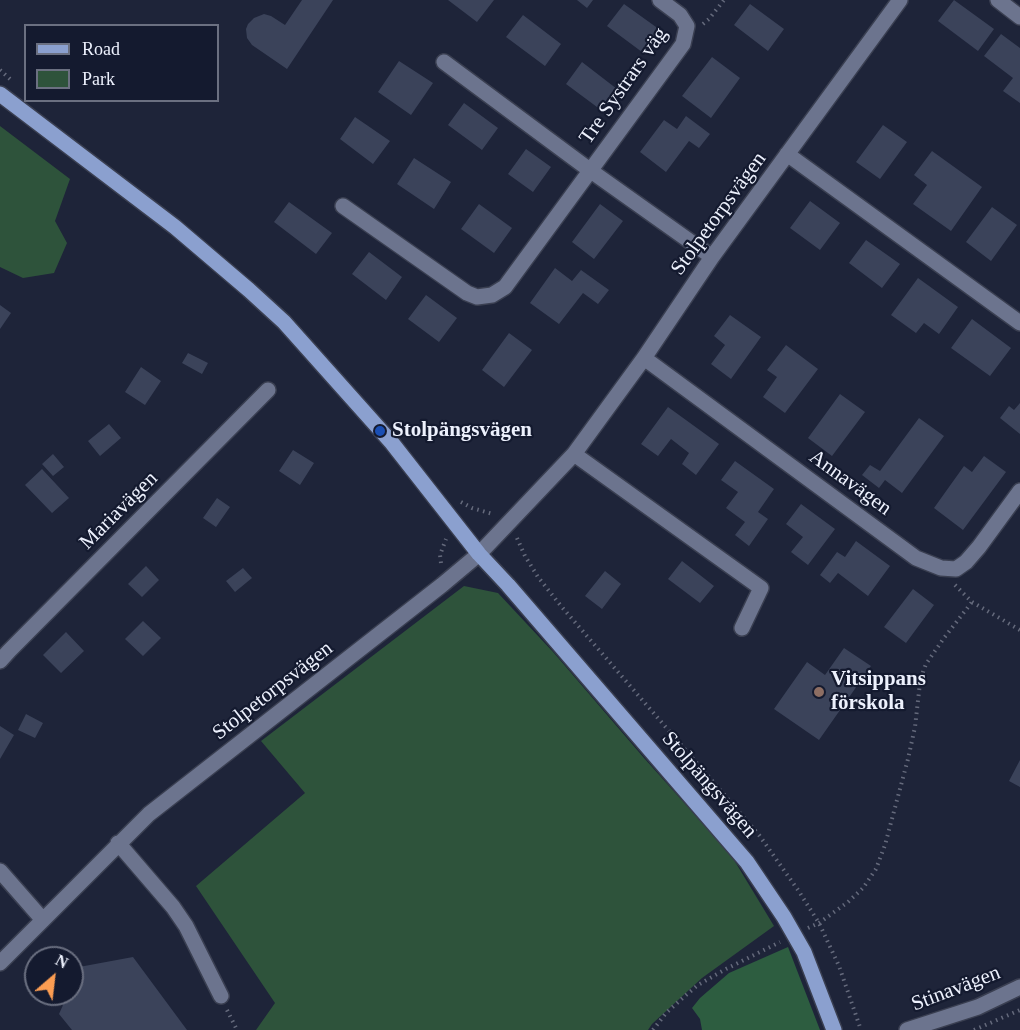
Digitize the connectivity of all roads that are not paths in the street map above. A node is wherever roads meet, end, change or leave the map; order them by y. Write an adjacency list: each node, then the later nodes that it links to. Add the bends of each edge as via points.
1 (660, 0): 8 (street, Tre Systrars väg, via 680,15 687,26 683,44)
2 (900, 0): 7 (street, Stolpetorpsvägen)
3 (998, 0): 4 (street)
4 (1020, 17)
5 (444, 62): 8 (street, Tre Systrars väg)
6 (0, 94): 16 (main road, Stolpängsvägen, via 174,227 284,322 392,443)
7 (787, 154): 10 (street, Stolpetorpsvägen); 11 (street)
8 (591, 171): 9 (street, Tre Systrars väg, via 505,287 492,295 477,297 466,293); 10 (street, Tre Systrars väg)
9 (343, 206)
10 (712, 257): 12 (street, Stolpetorpsvägen)
11 (1020, 323)
12 (644, 358): 14 (street, Stolpetorpsvägen); 15 (street, Annavägen, via 916,558 941,568 956,568 966,562)
13 (268, 390): 18 (street, Mariavägen)
14 (574, 454): 16 (street, Stolpetorpsvägen); 17 (street, via 760,588)
15 (1020, 491)
16 (479, 554): 19 (street, Stolpetorpsvägen, via 149,814); 25 (main road, Stolpängsvägen, via 747,862 804,952)
17 (742, 628)
18 (0, 661)
19 (118, 843): 21 (street, Stolpetorpsvägen); 24 (street, via 186,926)
20 (0, 871): 21 (street)
21 (44, 920): 22 (street, Stolpetorpsvägen)
22 (0, 963)
23 (1020, 987): 26 (street, Stinavägen, via 978,1007)
24 (220, 996)
25 (834, 1030)
26 (907, 1030)

